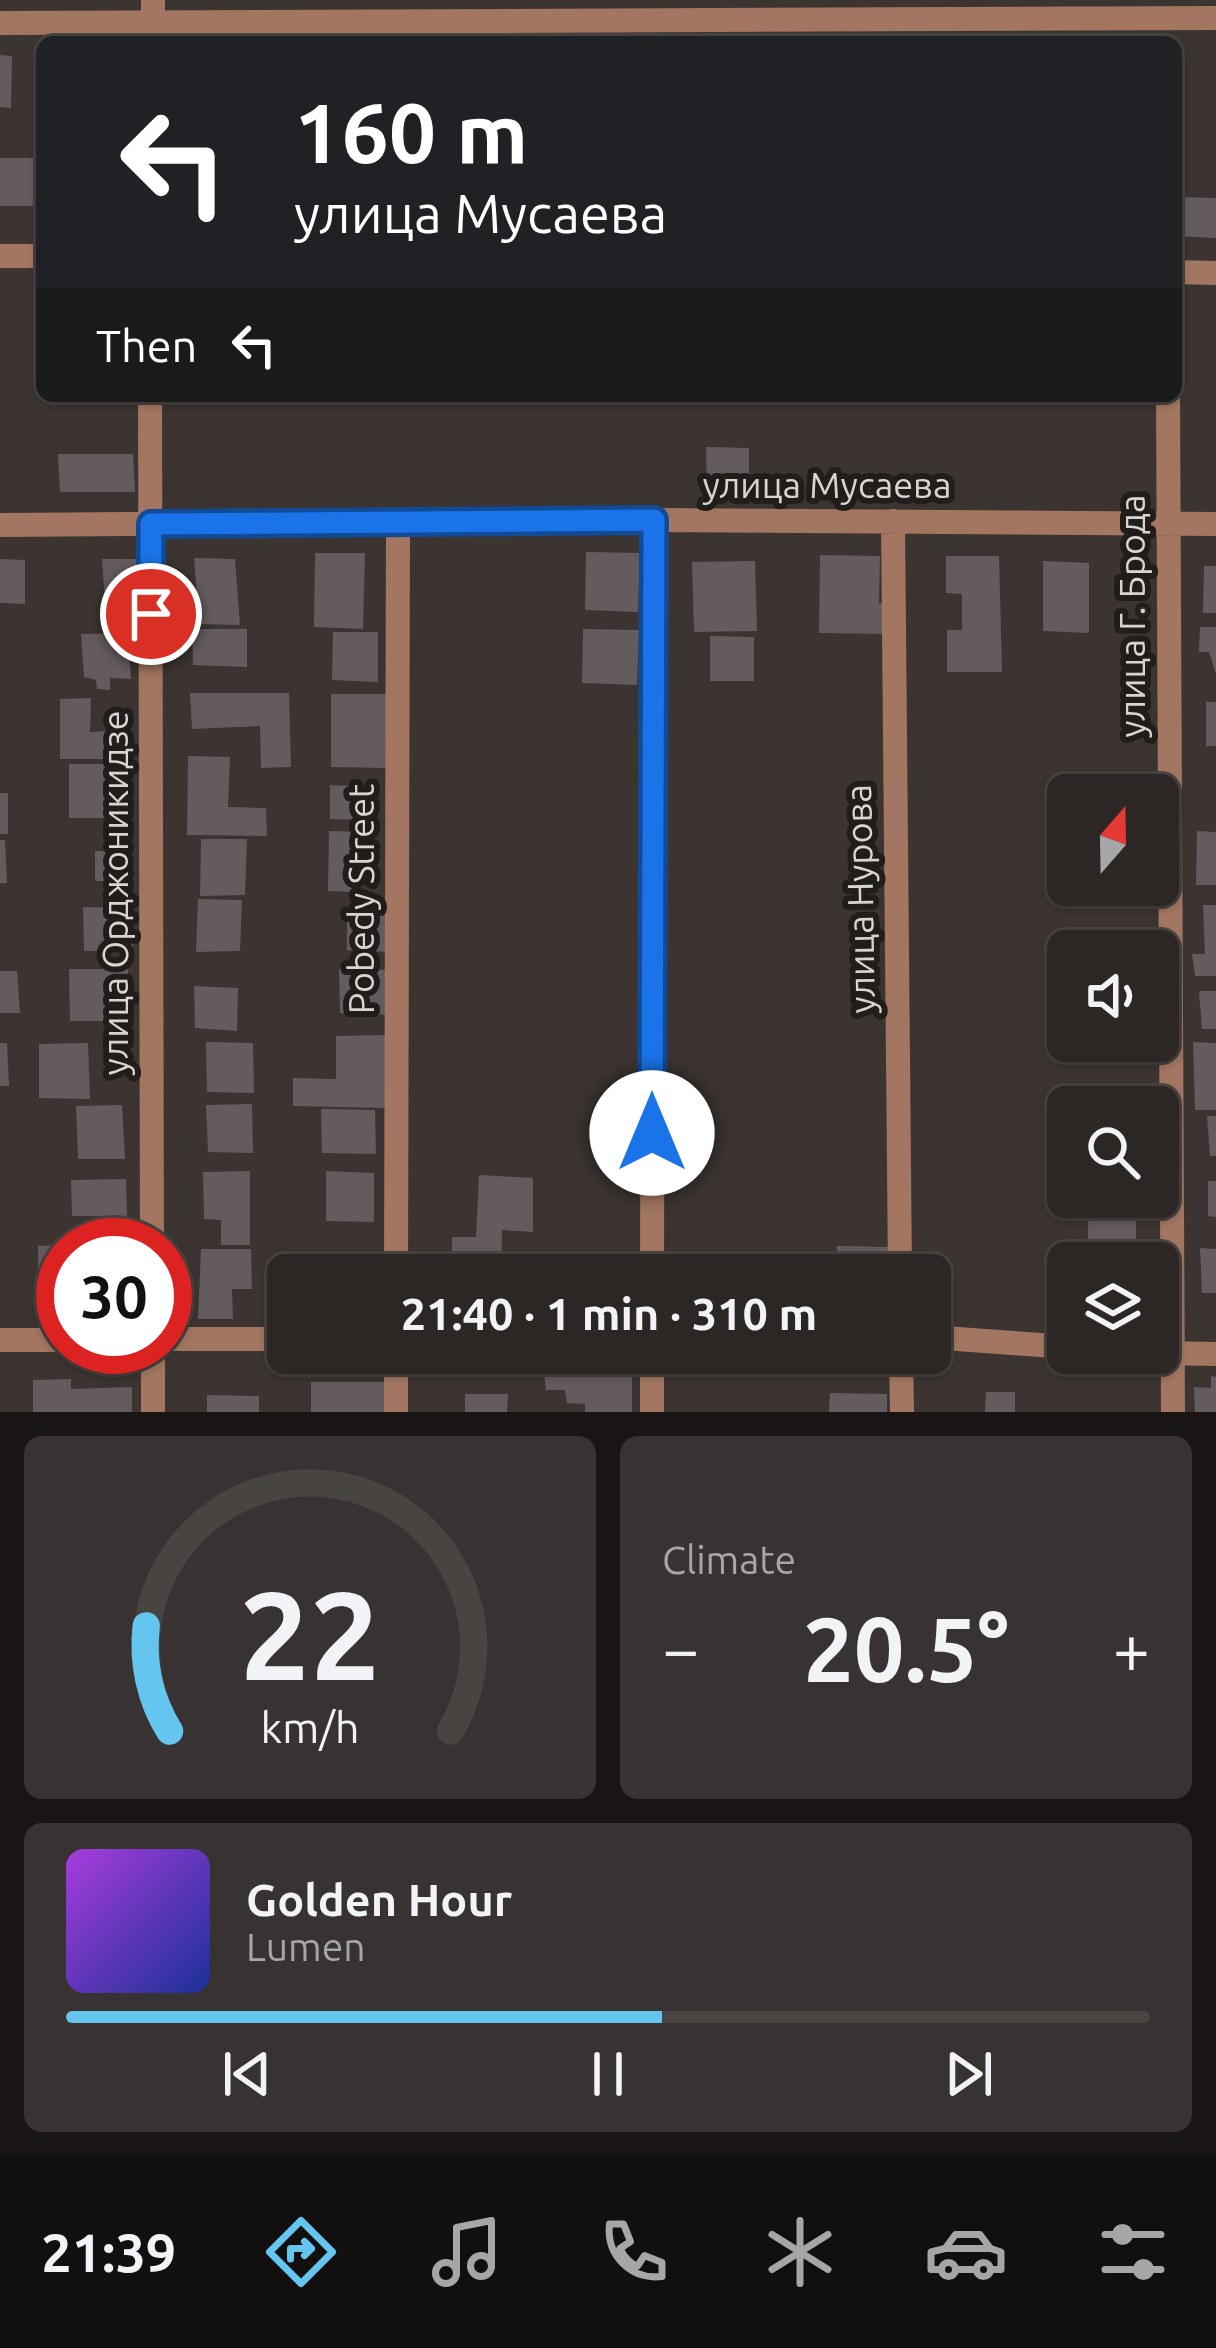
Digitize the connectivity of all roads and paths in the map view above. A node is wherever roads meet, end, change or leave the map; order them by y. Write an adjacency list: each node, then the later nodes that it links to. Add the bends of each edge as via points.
1 (1216, 18): 2 (street)
2 (153, 22): 3 (street)
3 (0, 23)
4 (0, 256): 5 (street)
5 (36, 256)
6 (1182, 272): 7 (street)
7 (1216, 273)
8 (150, 402): 14 (street, улица Орджоникидзе)
9 (1168, 402): 12 (street, улица Г. Брода)
10 (654, 520): 11 (street, улица Мусаева); 13 (street, улица Мусаева); 20 (street)
11 (892, 521): 12 (street, улица Мусаева); 21 (street, улица Нурова)
12 (1168, 522): 15 (street, улица Мусаева); 18 (street, улица Г. Брода)
13 (398, 523): 14 (street, улица Мусаева); 19 (street, Pobedy Street)
14 (151, 524): 16 (street, улица Мусаева); 17 (street, улица Орджоникидзе)
15 (1216, 524)
16 (0, 525)
17 (152, 1218)
18 (1166, 1242)
19 (396, 1254)
20 (652, 1254)
21 (900, 1254)
22 (192, 1339): 23 (street)
23 (267, 1339)
24 (951, 1339): 27 (street)
25 (0, 1340): 26 (street)
26 (36, 1340)
27 (1047, 1345)
28 (1179, 1353): 29 (street)
29 (1216, 1354)
30 (153, 1374): 35 (street)
31 (396, 1374): 36 (street)
32 (652, 1374): 37 (street)
33 (901, 1374): 38 (street)
34 (1168, 1374): 39 (street, улица Г. Брода)
35 (153, 1412)
36 (396, 1412)
37 (652, 1412)
38 (902, 1412)
39 (1173, 1412)

